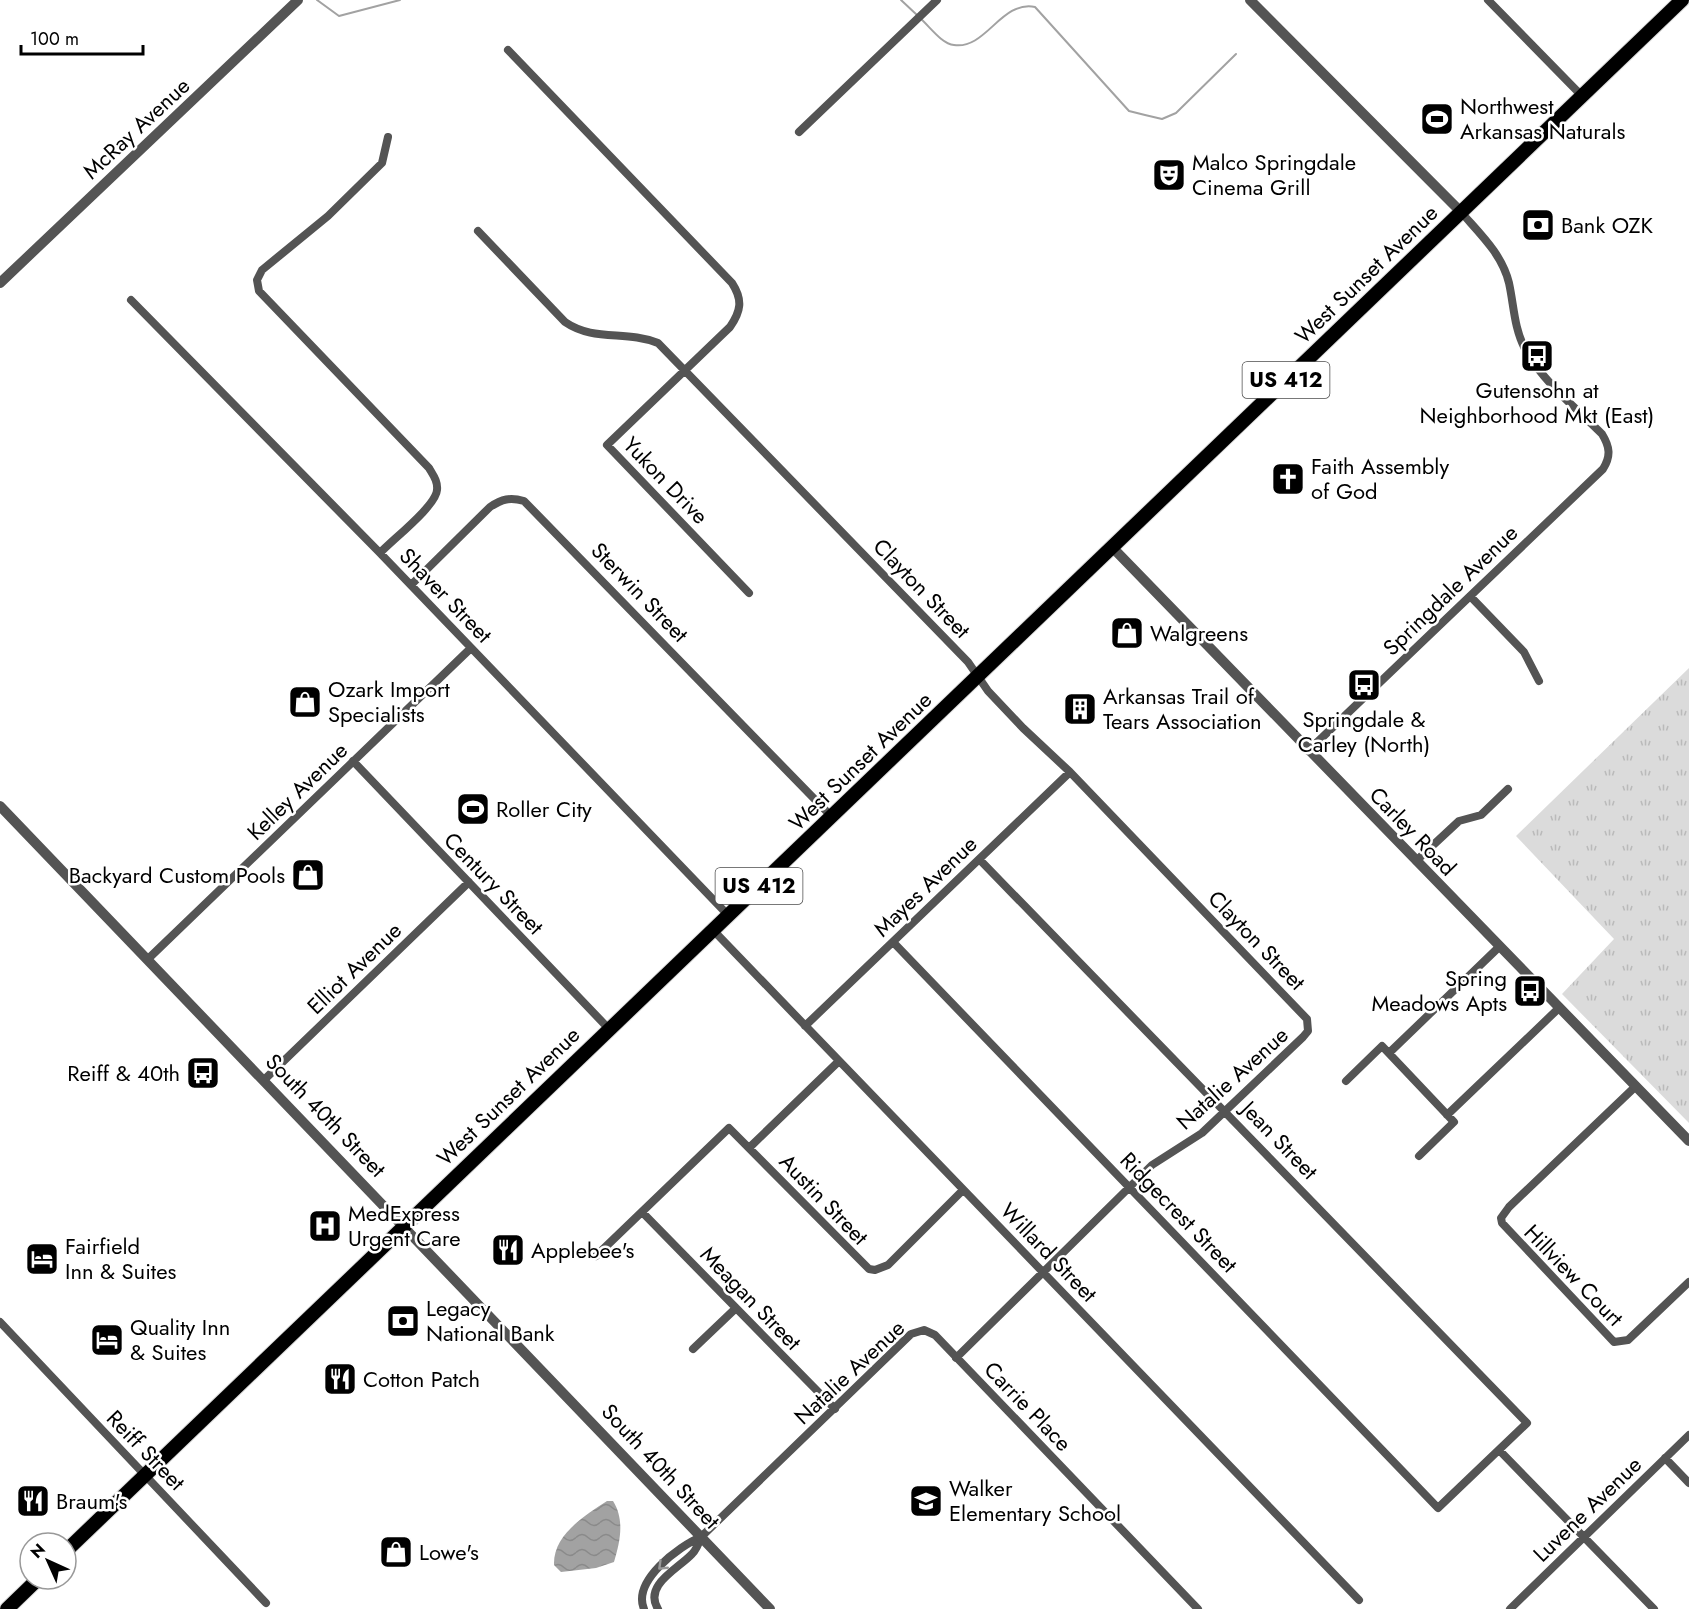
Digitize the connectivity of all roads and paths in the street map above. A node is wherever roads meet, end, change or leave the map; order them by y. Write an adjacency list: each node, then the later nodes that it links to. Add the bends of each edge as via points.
1 (937, 0): 8 (street)
2 (1250, 0): 10 (street)
3 (1488, 0): 7 (street)
4 (1682, 0): 7 (highway, West Sunset Avenue / US 412)
5 (294, 4): 12 (street, McRay Avenue)
6 (507, 50): 14 (street, via 739,293 738,314 730,327)
7 (1582, 96): 10 (highway, West Sunset Avenue / US 412)
8 (799, 132)
9 (388, 137): 16 (street, Shaver Street, via 382,163 328,216 273,259 257,280 259,291 429,468 436,480 438,492 431,503)
10 (1461, 212): 15 (highway, West Sunset Avenue / US 412); 19 (street, Springdale Avenue, via 1499,256 1519,334 1530,358 1602,434 1609,452 1604,469)
11 (478, 231): 14 (street, Clayton Street, via 565,322 602,336 626,334 658,343)
12 (0, 283)
13 (131, 300): 16 (street)
14 (685, 370): 18 (street, Yukon Drive, via 608,445); 21 (street, Clayton Street)
15 (1112, 547): 21 (highway, West Sunset Avenue / US 412); 23 (street, Carley Road)
16 (380, 553): 17 (street, Shaver Street)
17 (411, 585): 20 (street, Shaver Street); 28 (street, Sterwin Street, via 490,507 513,497 524,501)
18 (748, 593)
19 (1470, 596): 22 (street, via 1524,652); 23 (street, Springdale Avenue)
20 (471, 648): 24 (street, Kelley Avenue); 32 (street, Shaver Street)
21 (978, 675): 25 (street, Clayton Street, via 1010,715); 28 (highway, West Sunset Avenue / US 412)
22 (1539, 681)
23 (1308, 751): 30 (street, Carley Road)
24 (353, 761): 31 (street, Century Street); 36 (street, Kelley Avenue)
25 (1070, 772): 29 (street, Mayes Avenue); 38 (street, Clayton Street)
26 (1508, 789): 30 (street, via 1481,815 1458,821)
27 (0, 806): 36 (street, South 40th Street)
28 (832, 817): 32 (highway, West Sunset Avenue / US 412)
29 (979, 859): 34 (street, Mayes Avenue); 46 (street, Jean Street)
30 (1416, 861): 35 (street, Carley Road)
31 (469, 882): 40 (street, Century Street); 43 (street, Elliot Avenue)
32 (728, 915): 33 (highway, West Sunset Avenue / US 412)
33 (713, 930): 39 (street, Willard Street); 40 (highway, West Sunset Avenue / US 412)
34 (893, 942): 39 (street, Mayes Avenue); 51 (street, Ridgecrest Street)
35 (1499, 947): 37 (street, Carley Road); 41 (street)
36 (148, 959): 43 (street, South 40th Street)
37 (1559, 1008): 45 (street, Carley Road); 47 (street)
38 (1309, 1024): 46 (street, Natalie Avenue, via 1303,1037)
39 (805, 1026): 42 (street, Willard Street)
40 (609, 1029): 54 (highway, West Sunset Avenue / US 412)
41 (1389, 1053): 44 (street, via 1382,1046); 47 (street)
42 (839, 1061): 49 (street); 52 (street, Willard Street)
43 (265, 1079): 54 (street, South 40th Street)
44 (1346, 1081)
45 (1636, 1086): 48 (street, Carley Road); 57 (street, Hillview Court, via 1509,1207 1502,1223 1614,1342 1628,1340)
46 (1226, 1111): 51 (street, Natalie Avenue, via 1190,1142 1152,1165); 64 (street, Jean Street, via 1527,1423)
47 (1447, 1115): 50 (street, via 1454,1122)
48 (1689, 1141)
49 (749, 1148): 52 (street, Austin Street, via 863,1266 875,1270 888,1265); 53 (street, via 729,1128)
50 (1419, 1156)
51 (1130, 1187): 56 (street, Natalie Avenue); 64 (street, Ridgecrest Street, via 1438,1508)
52 (963, 1190): 56 (street, Willard Street)
53 (642, 1212): 55 (street); 58 (street, Meagan Street)
54 (405, 1225): 66 (highway, West Sunset Avenue / US 412); 68 (street, South 40th Street)
55 (596, 1256)
56 (1044, 1273): 61 (street, Natalie Avenue); 72 (street, Willard Street)
57 (1689, 1282)
58 (735, 1309): 60 (street); 62 (street, Meagan Street)
59 (0, 1322): 66 (street, Reiff Street)
60 (693, 1349)
61 (956, 1358): 62 (street, Natalie Avenue, via 935,1335 917,1331); 78 (street, Carrie Place)
62 (835, 1409): 68 (street, Natalie Avenue)
63 (1689, 1435): 65 (street, Luvene Avenue)
64 (1499, 1450): 69 (street)
65 (1665, 1458): 67 (street); 69 (street, Luvene Avenue)
66 (145, 1476): 70 (highway, West Sunset Avenue / US 412); 73 (street, Reiff Street)
67 (1689, 1483)
68 (702, 1537): 75 (street, one-way to 75, via 686,1544 650,1577 641,1595); 76 (street, via 694,1552 656,1589); 77 (street, South 40th Street)
69 (1584, 1537): 79 (street, Luvene Avenue); 80 (street)
70 (78, 1540)
71 (25, 1591): 74 (highway)
72 (1359, 1600)
73 (267, 1603)
74 (6, 1609)
75 (644, 1609)
76 (657, 1609)
77 (770, 1609)
78 (1198, 1609)
79 (1510, 1609)
80 (1654, 1609)

